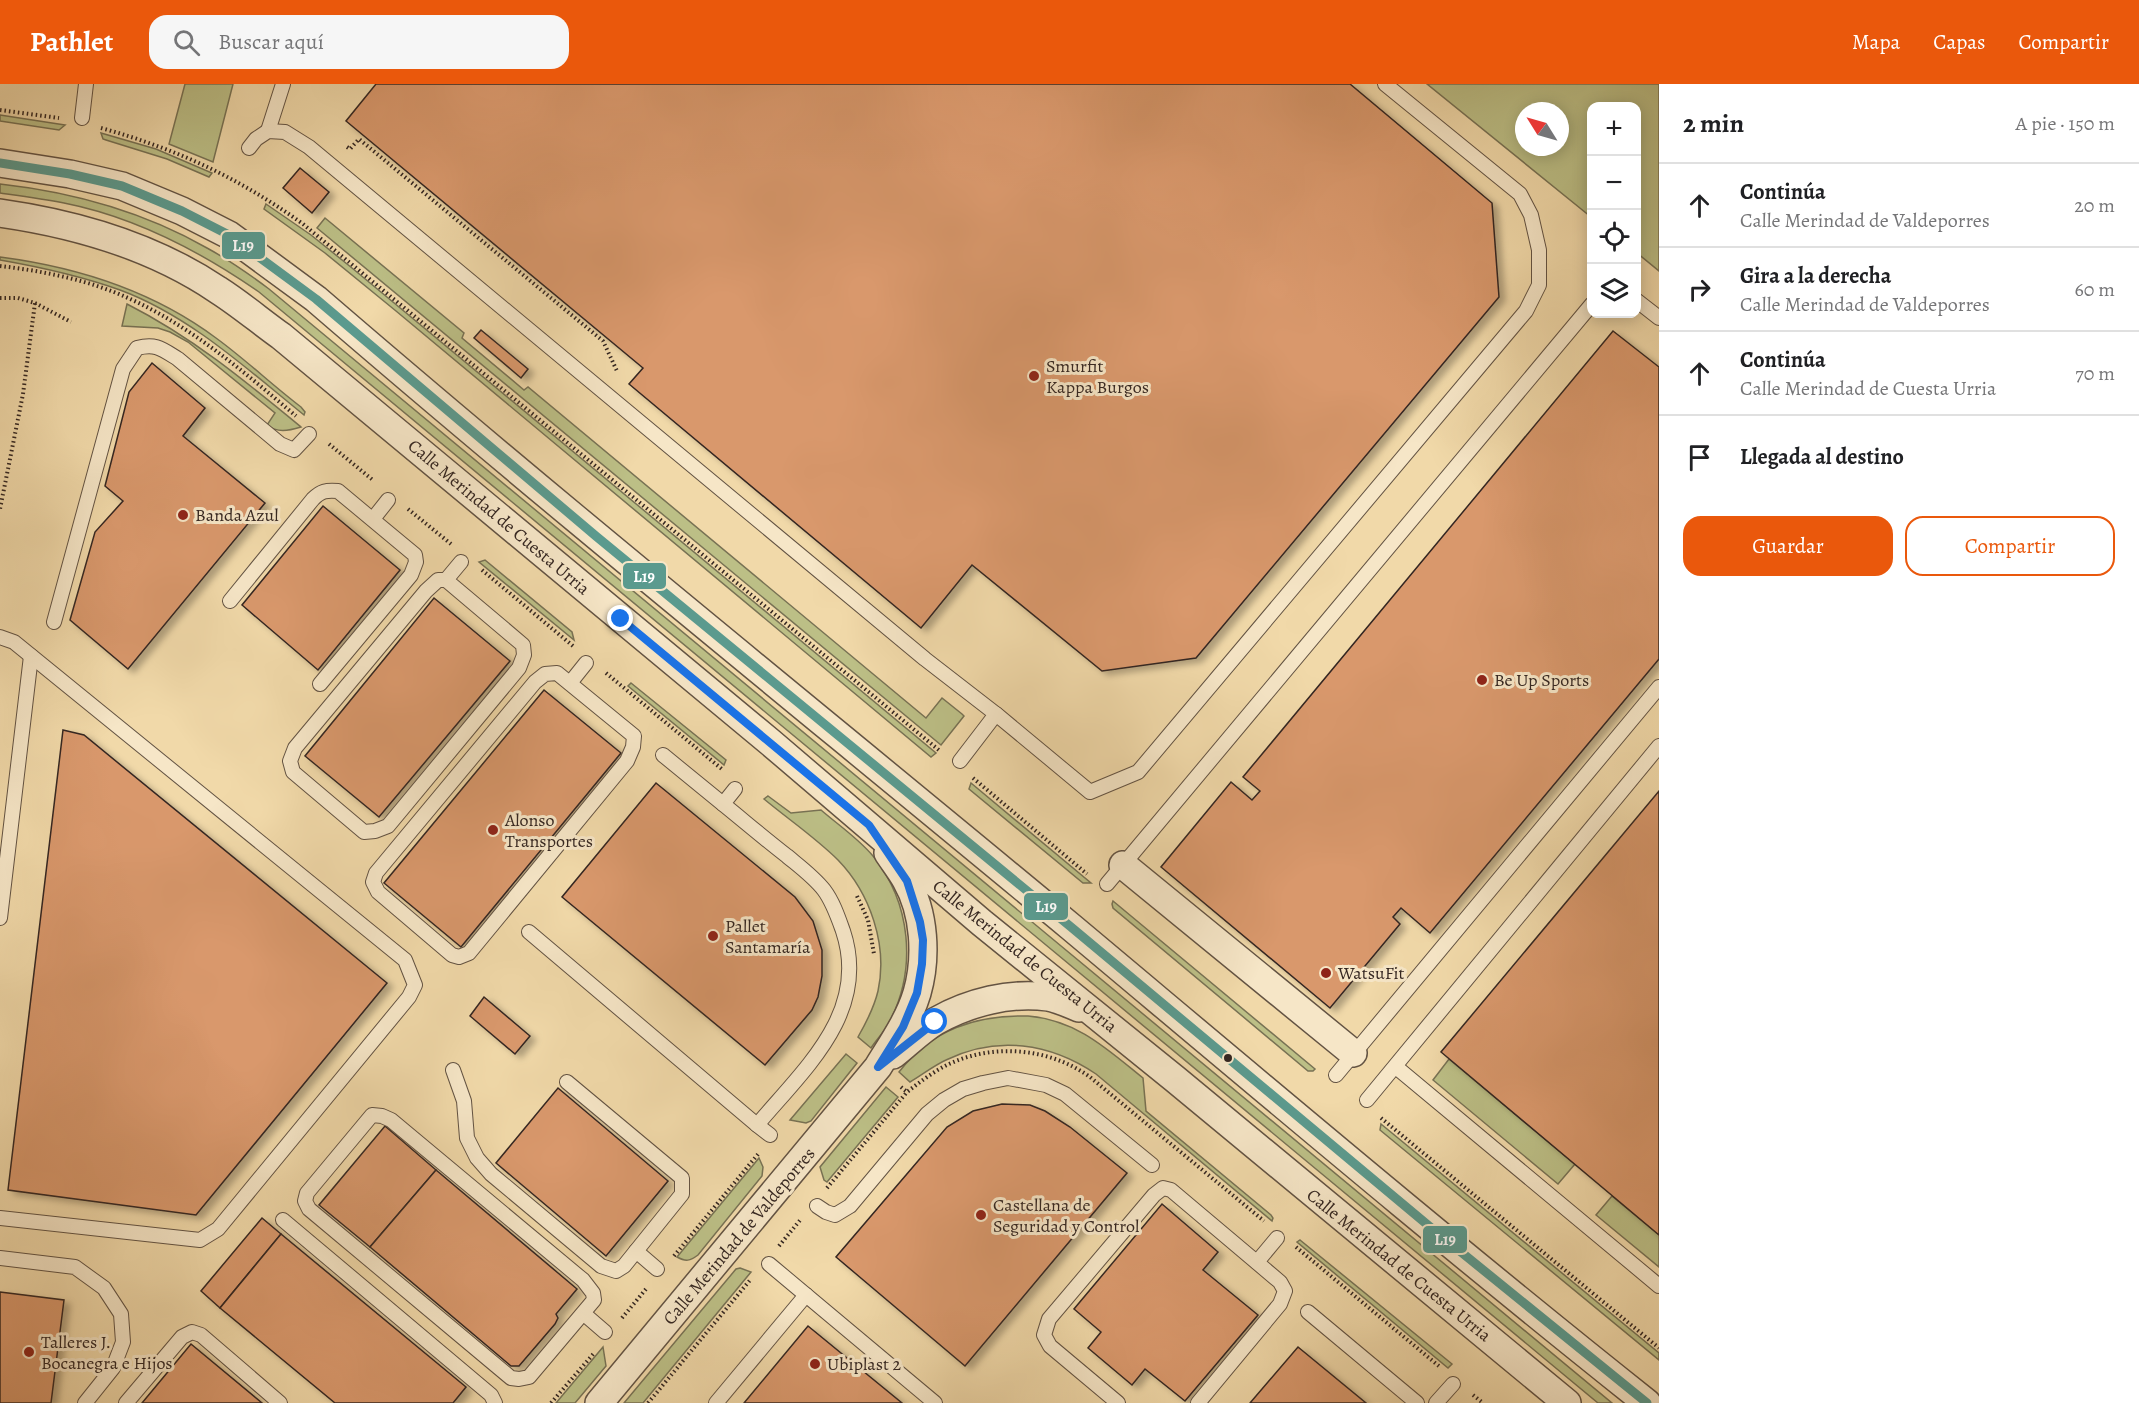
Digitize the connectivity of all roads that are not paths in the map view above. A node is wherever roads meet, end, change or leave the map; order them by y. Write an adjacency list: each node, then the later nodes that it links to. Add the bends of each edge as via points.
1 (86, 84): 4 (lane)
2 (283, 84): 5 (lane)
3 (1385, 84): 25 (lane, via 1520,194 1531,215 1539,250 1539,285 1526,311 1138,772 1090,792)
4 (81, 122)
5 (268, 131): 6 (lane); 25 (lane, via 285,132 309,147)
6 (249, 148)
7 (0, 163): 73 (street, via 122,186 229,235 268,262 1421,1220)
8 (0, 213): 31 (street, Calle Merindad de Cuesta Urria, via 121,241 155,254 218,289 281,336)
9 (1641, 304): 11 (lane)
10 (1587, 310): 32 (lane)
11 (1659, 318)
12 (309, 434): 18 (lane, via 294,450 280,444 178,359 150,345 137,348 123,369)
13 (388, 500): 14 (lane)
14 (373, 519): 17 (lane, via 338,491 319,493); 23 (lane, via 415,555 416,562 411,575)
15 (461, 561): 16 (lane)
16 (446, 580): 16 (lane, via 523,645 524,655 519,668 388,826 364,832 293,772 290,761 295,748 426,591 438,580)
17 (230, 601)
18 (54, 622)
19 (0, 637): 20 (lane)
20 (32, 656): 33 (lane); 47 (lane, via 405,960 415,986 218,1229 200,1240)
21 (586, 663): 22 (lane)
22 (570, 683): 22 (lane, via 634,736 627,761 469,953 452,955 378,892 376,873 535,682 545,674 557,673)
23 (320, 684)
24 (1659, 687): 36 (lane)
25 (996, 714): 28 (lane)
26 (1659, 746): 38 (lane)
27 (663, 755): 30 (lane)
28 (963, 766)
29 (735, 789): 30 (lane)
30 (723, 804): 43 (lane, via 824,889 847,943 851,978 842,1011 827,1042)
31 (869, 825): 35 (street, Calle Merindad de Cuesta Urria); 37 (street, Calle Merindad de Valdeporres, via 907,881 923,940 917,993 903,1027)
32 (1108, 876): 36 (street)
33 (0, 918)
34 (529, 932): 43 (lane)
35 (1094, 1013): 37 (street, Calle Merindad de Valdeporres, via 1049,997 987,1000 935,1022); 72 (street, Calle Merindad de Cuesta Urria)
36 (1353, 1053): 40 (lane)
37 (878, 1067): 65 (street, Calle Merindad de Valdeporres)
38 (1396, 1067): 42 (lane); 55 (lane)
39 (453, 1071): 50 (lane, via 464,1101 467,1138 491,1174 601,1266 616,1271)
40 (1336, 1075)
41 (567, 1082): 50 (lane, via 682,1178 682,1194)
42 (1367, 1100)
43 (757, 1125): 44 (lane)
44 (767, 1140)
45 (1152, 1165): 46 (lane, via 1065,1094 1046,1085 1008,1078 963,1089 944,1100 927,1114 850,1206 835,1215)
46 (817, 1206)
47 (0, 1218)
48 (283, 1220): 64 (lane)
49 (1277, 1238): 52 (lane)
50 (636, 1251): 54 (lane)
51 (0, 1258): 61 (lane, via 75,1268 104,1288 121,1314 120,1351 113,1368)
52 (1257, 1262): 68 (lane, via 1171,1190 1163,1188 1154,1195 1049,1319 1044,1335 1050,1346); 69 (lane, via 1280,1282 1285,1292 1280,1304)
53 (769, 1264): 56 (lane)
54 (659, 1271)
55 (1659, 1286)
56 (806, 1295): 66 (lane); 67 (lane)
57 (1308, 1312): 70 (lane)
58 (583, 1313): 58 (lane, via 529,1377 511,1378 309,1209 307,1193 372,1115 382,1116 583,1280 594,1300); 59 (lane)
59 (607, 1334)
60 (1453, 1384): 71 (lane)
61 (85, 1403)
62 (126, 1403): 63 (lane, via 182,1337 192,1332 201,1335)
63 (280, 1403)
64 (495, 1403)
65 (599, 1403)
66 (716, 1403)
67 (935, 1403)
68 (1118, 1403)
69 (1198, 1403)
70 (1417, 1403)
71 (1436, 1403)
72 (1567, 1403)
73 (1647, 1403)

